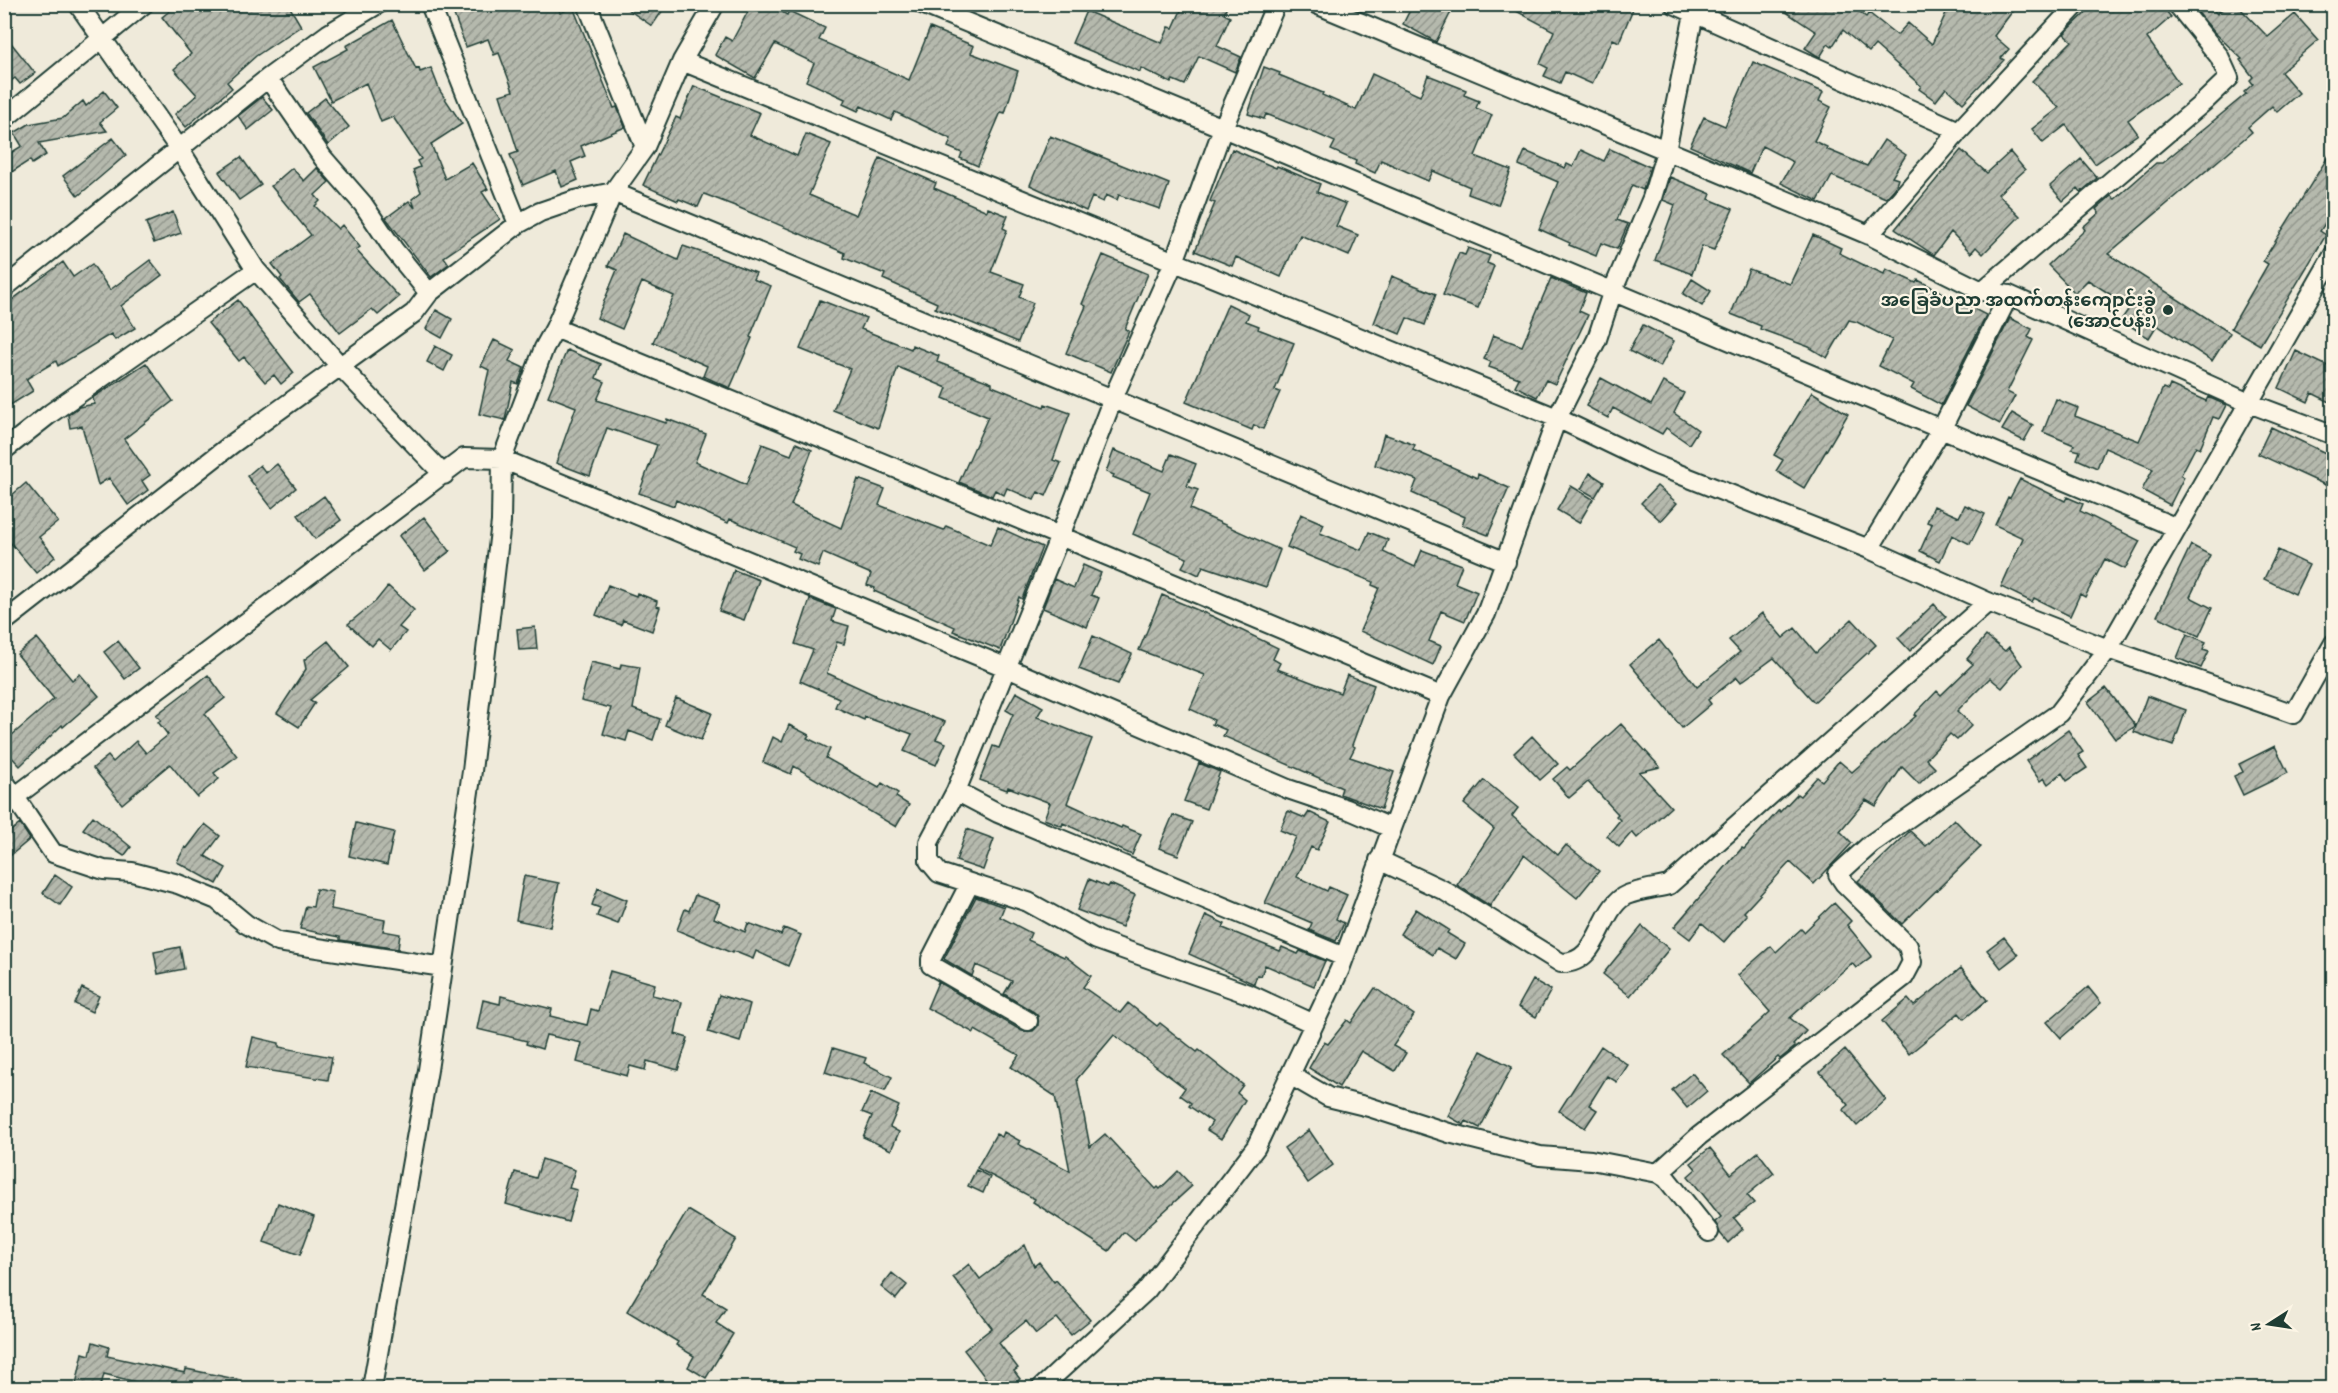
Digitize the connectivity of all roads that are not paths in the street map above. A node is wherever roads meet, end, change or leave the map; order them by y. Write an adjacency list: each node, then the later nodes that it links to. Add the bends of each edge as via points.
1 (78, 4): 14 (street)
2 (144, 4): 14 (street)
3 (378, 4): 16 (street)
4 (430, 4): 24 (street)
5 (587, 4): 20 (street)
6 (715, 4): 15 (street)
7 (922, 4): 18 (street)
8 (1276, 4): 18 (street)
9 (1316, 4): 22 (street)
10 (1674, 4): 13 (street)
11 (2077, 4): 19 (street)
12 (2177, 4): 31 (street, via 2219,56 2229,78)
13 (1696, 9): 19 (street); 22 (street)
14 (102, 37): 17 (street); 21 (street)
15 (682, 61): 20 (street); 27 (street)
16 (267, 78): 21 (street); 32 (street, via 323,159 363,204)
17 (4, 119)
18 (1223, 128): 27 (street); 30 (street)
19 (1959, 131): 25 (street)
20 (645, 147): 23 (street)
21 (180, 150): 28 (street); 29 (street)
22 (1666, 151): 25 (street); 30 (street, via 1652,198)
23 (612, 192): 24 (street, via 566,203); 34 (street); 36 (street)
24 (518, 224): 32 (street)
25 (1869, 235): 31 (street)
26 (2334, 255): 37 (street)
27 (1174, 262): 36 (street); 38 (street)
28 (256, 270): 35 (street); 41 (street)
29 (4, 288)
30 (1613, 291): 38 (street, via 1597,339); 39 (street)
31 (1982, 291): 33 (street)
32 (429, 293): 35 (street, via 414,313)
33 (2009, 295): 37 (street); 39 (street)
34 (555, 328): 42 (street); 45 (street)
35 (340, 366): 43 (street); 49 (street, via 232,444)
36 (1113, 398): 45 (street); 47 (street)
37 (2249, 403): 40 (street); 44 (street)
38 (1557, 418): 46 (street, via 1651,463); 47 (street)
39 (1942, 428): 44 (street); 46 (street)
40 (2334, 435)
41 (4, 450)
42 (502, 459): 43 (street, via 464,458); 52 (street); 60 (street, via 498,546)
43 (444, 475): 55 (street)
44 (2177, 528): 51 (street)
45 (1060, 536): 52 (street); 53 (street)
46 (1869, 549): 48 (street)
47 (1506, 562): 53 (street, via 1486,614)
48 (1988, 602): 51 (street); 57 (street, via 1669,885 1623,897 1586,955 1573,964 1562,963 1443,890)
49 (4, 622)
50 (2334, 644): 51 (street, via 2294,714)
51 (2108, 649): 64 (street, via 2059,713 1871,844 1838,874 1908,946 1912,962 1904,976 1699,1136)
52 (1005, 666): 54 (street); 56 (street, via 1288,789)
53 (1441, 696): 56 (street)
54 (957, 791): 58 (street, via 929,843 929,861 939,873); 59 (street, via 998,813)
55 (8, 794): 60 (street, via 53,853 104,870 132,872 178,884 218,900 246,924 278,942)
56 (1391, 828): 57 (street)
57 (1379, 860): 59 (street)
58 (970, 883): 61 (street, via 931,965); 62 (street, via 1028,902 1097,940 1251,995)
59 (1344, 957): 62 (street)
60 (443, 967): 66 (street)
61 (1028, 1021)
62 (1314, 1023): 63 (street)
63 (1290, 1075): 64 (street, via 1328,1097 1449,1133 1540,1156 1591,1160); 67 (street, via 1256,1147 1146,1291)
64 (1658, 1173): 65 (street)
65 (1709, 1232)
66 (372, 1389)
67 (1041, 1389)

